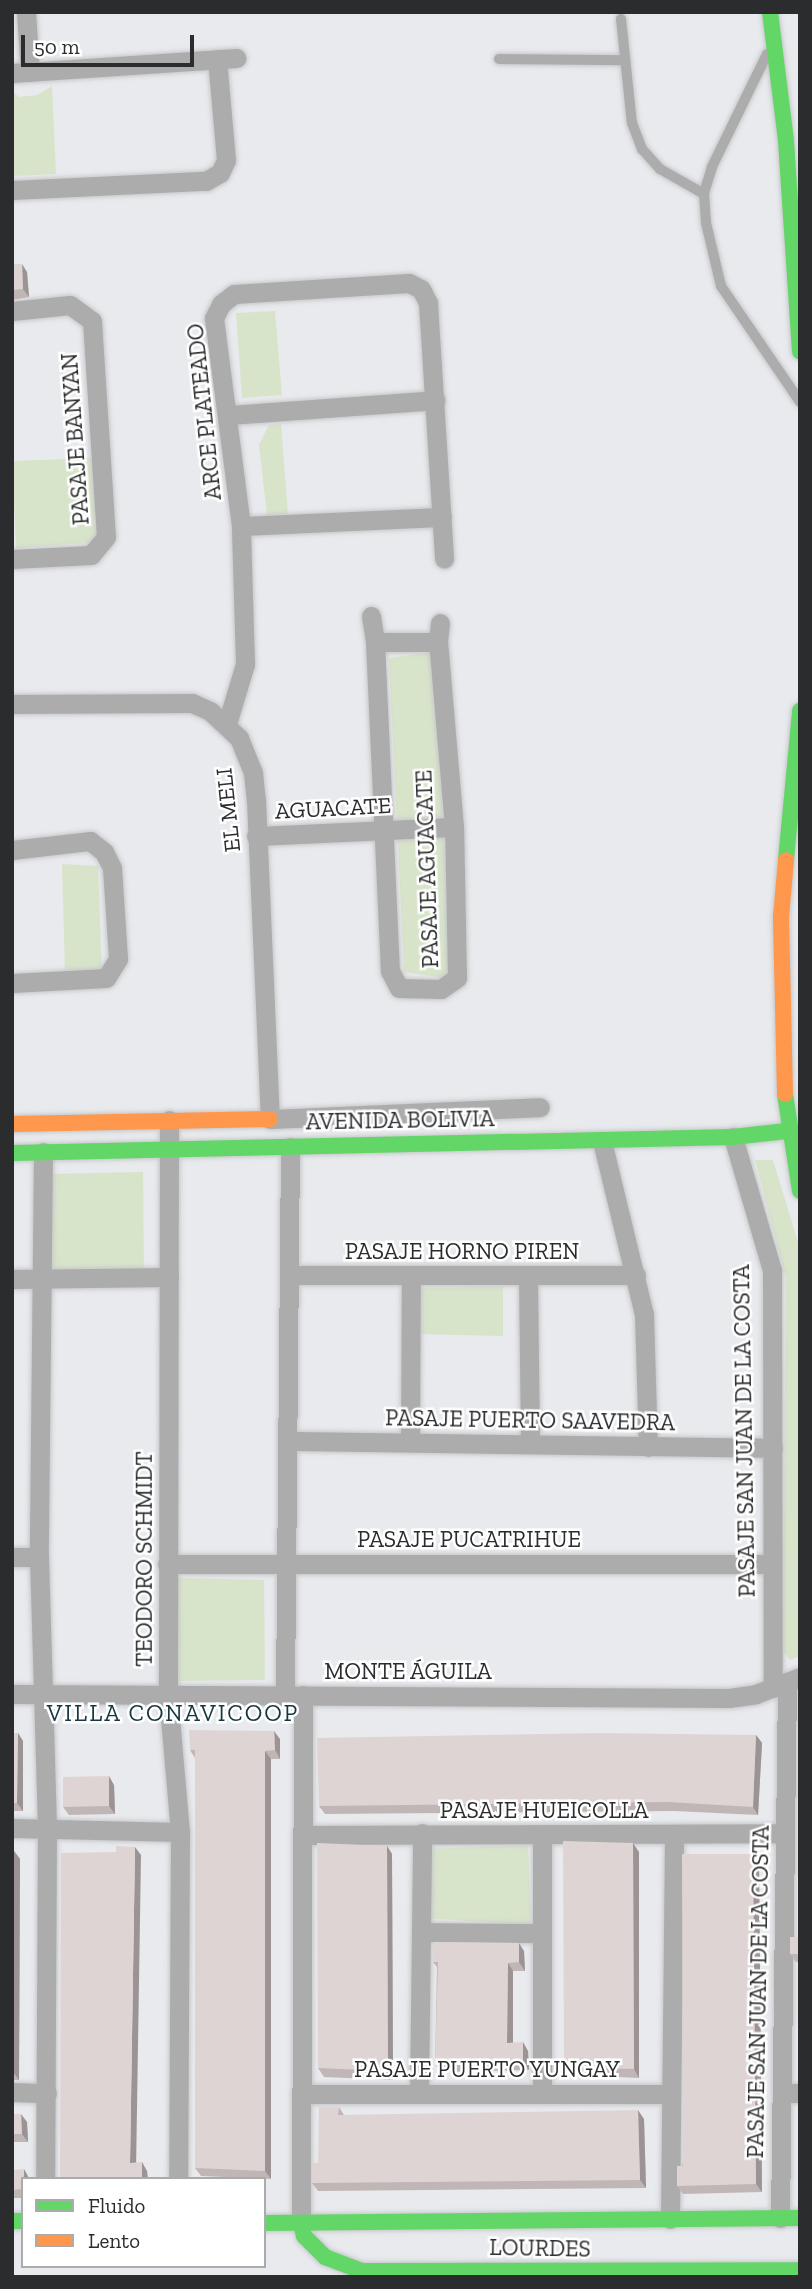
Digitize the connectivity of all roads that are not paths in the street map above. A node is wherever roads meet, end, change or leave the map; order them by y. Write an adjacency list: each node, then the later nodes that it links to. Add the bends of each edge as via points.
1 (26, 12): 9 (street)
2 (770, 12): 4 (street)
3 (621, 19): 8 (lane)
4 (775, 37): 11 (lane, via 712,167); 13 (street)
5 (237, 58): 6 (street)
6 (217, 59): 9 (street); 10 (street, via 226,160 220,173 206,181)
7 (499, 59): 8 (lane)
8 (625, 60): 11 (lane, via 632,123 642,149 660,169)
9 (21, 73)
10 (12, 190)
11 (704, 194): 15 (lane, via 713,267 721,286)
12 (12, 311): 20 (street, PASAJE BANYAN, via 70,305 92,321 106,537 91,555)
13 (800, 352)
14 (435, 400): 16 (street); 16 (street, ARCE PLATEADO, via 428,303 421,289 409,283 234,294 214,317); 17 (street)
15 (800, 402)
16 (228, 415): 18 (street, ARCE PLATEADO)
17 (442, 517): 18 (street, ARCE PLATEADO); 19 (street)
18 (241, 526): 25 (street, ARCE PLATEADO, via 245,664)
19 (444, 558)
20 (12, 559)
21 (371, 616): 22 (street, PASAJE AGUACATE)
22 (374, 642): 26 (street, PASAJE AGUACATE, via 439,633); 27 (street, PASAJE AGUACATE)
23 (12, 704): 25 (street, via 191,703)
24 (800, 710): 35 (street, via 782,905)
25 (228, 724): 28 (street, EL MELI, via 253,773)
26 (454, 827): 27 (street, AGUACATE); 27 (street, PASAJE AGUACATE, via 457,978 441,989 400,988 393,981)
27 (386, 831): 28 (street, AGUACATE)
28 (256, 836): 32 (street, EL MELI)
29 (12, 850): 30 (street, via 90,841 104,852 112,868 118,958 106,978)
30 (12, 983)
31 (540, 1107): 32 (street, AVENIDA BOLIVIA)
32 (270, 1119): 33 (street, AVENIDA BOLIVIA)
33 (169, 1120): 34 (street, AVENIDA BOLIVIA); 39 (street, TEODORO SCHMIDT)
34 (12, 1124)
35 (788, 1131): 36 (street, AVENIDA BOLIVIA); 42 (street)
36 (733, 1137): 37 (street, AVENIDA BOLIVIA); 54 (street, PASAJE SAN JUAN DE LA COSTA, via 772,1270)
37 (602, 1141): 38 (street, AVENIDA BOLIVIA); 45 (street)
38 (290, 1147): 39 (street, AVENIDA BOLIVIA); 43 (street)
39 (170, 1149): 40 (street, AVENIDA BOLIVIA); 46 (street, TEODORO SCHMIDT)
40 (43, 1152): 41 (street, AVENIDA BOLIVIA); 49 (street)
41 (12, 1153)
42 (800, 1191)
43 (289, 1275): 44 (street, PASAJE HORNO PIREN); 50 (street)
44 (411, 1275): 47 (street, PASAJE HORNO PIREN); 51 (street)
45 (636, 1275): 47 (street, PASAJE HORNO PIREN); 53 (street, via 644,1314)
46 (169, 1277): 49 (street); 57 (street, TEODORO SCHMIDT)
47 (528, 1277): 52 (street)
48 (12, 1279): 49 (street)
49 (41, 1279): 56 (street)
50 (287, 1441): 51 (street, PASAJE PUERTO SAAVEDRA); 58 (street)
51 (410, 1442): 52 (street, PASAJE PUERTO SAAVEDRA)
52 (530, 1444): 53 (street, PASAJE PUERTO SAAVEDRA)
53 (648, 1447): 54 (street, PASAJE PUERTO SAAVEDRA)
54 (773, 1448): 59 (street, PASAJE SAN JUAN DE LA COSTA)
55 (12, 1557): 56 (street)
56 (39, 1558): 62 (street)
57 (167, 1564): 58 (street, PASAJE PUCATRIHUE); 63 (street, TEODORO SCHMIDT)
58 (286, 1564): 59 (street, PASAJE PUCATRIHUE); 64 (street)
59 (771, 1564): 60 (street, PASAJE SAN JUAN DE LA COSTA)
60 (786, 1682): 64 (street, MONTE ÁGUILA, via 729,1698); 69 (street, PASAJE SAN JUAN DE LA COSTA)
61 (12, 1694): 62 (street, MONTE ÁGUILA)
62 (42, 1694): 63 (street, MONTE ÁGUILA); 65 (street)
63 (168, 1695): 64 (street, MONTE ÁGUILA); 67 (street, TEODORO SCHMIDT)
64 (294, 1695): 70 (street)
65 (47, 1827): 66 (street); 67 (street); 78 (street)
66 (12, 1828)
67 (180, 1832): 85 (street, TEODORO SCHMIDT)
68 (422, 1833): 70 (street, PASAJE HUEICOLLA); 72 (street, PASAJE HUEICOLLA); 74 (street)
69 (785, 1833): 71 (street, PASAJE HUEICOLLA); 73 (street, PASAJE SAN JUAN DE LA COSTA)
70 (303, 1835): 80 (street)
71 (674, 1835): 72 (street, PASAJE HUEICOLLA); 83 (street)
72 (542, 1836): 75 (street)
73 (792, 1859): 76 (street, PASAJE SAN JUAN DE LA COSTA)
74 (421, 1932): 75 (street); 81 (street)
75 (542, 1933): 82 (street)
76 (791, 1979): 79 (street, PASAJE SAN JUAN DE LA COSTA)
77 (12, 2092): 78 (street)
78 (47, 2093): 84 (street)
79 (791, 2093): 86 (street, PASAJE SAN JUAN DE LA COSTA)
80 (304, 2094): 81 (street, PASAJE PUERTO YUNGAY); 89 (street)
81 (419, 2094): 82 (street, PASAJE PUERTO YUNGAY)
82 (542, 2094): 83 (street, PASAJE PUERTO YUNGAY)
83 (671, 2094): 87 (street)
84 (45, 2177)
85 (178, 2177)
86 (790, 2218): 87 (street, LOURDES)
87 (670, 2219): 89 (street, LOURDES)
88 (266, 2223): 89 (street, LOURDES)
89 (301, 2223): 91 (street, LOURDES, via 313,2248 345,2268)
90 (800, 2270): 92 (street, LOURDES)
91 (462, 2273): 92 (street, LOURDES)
92 (598, 2274)

